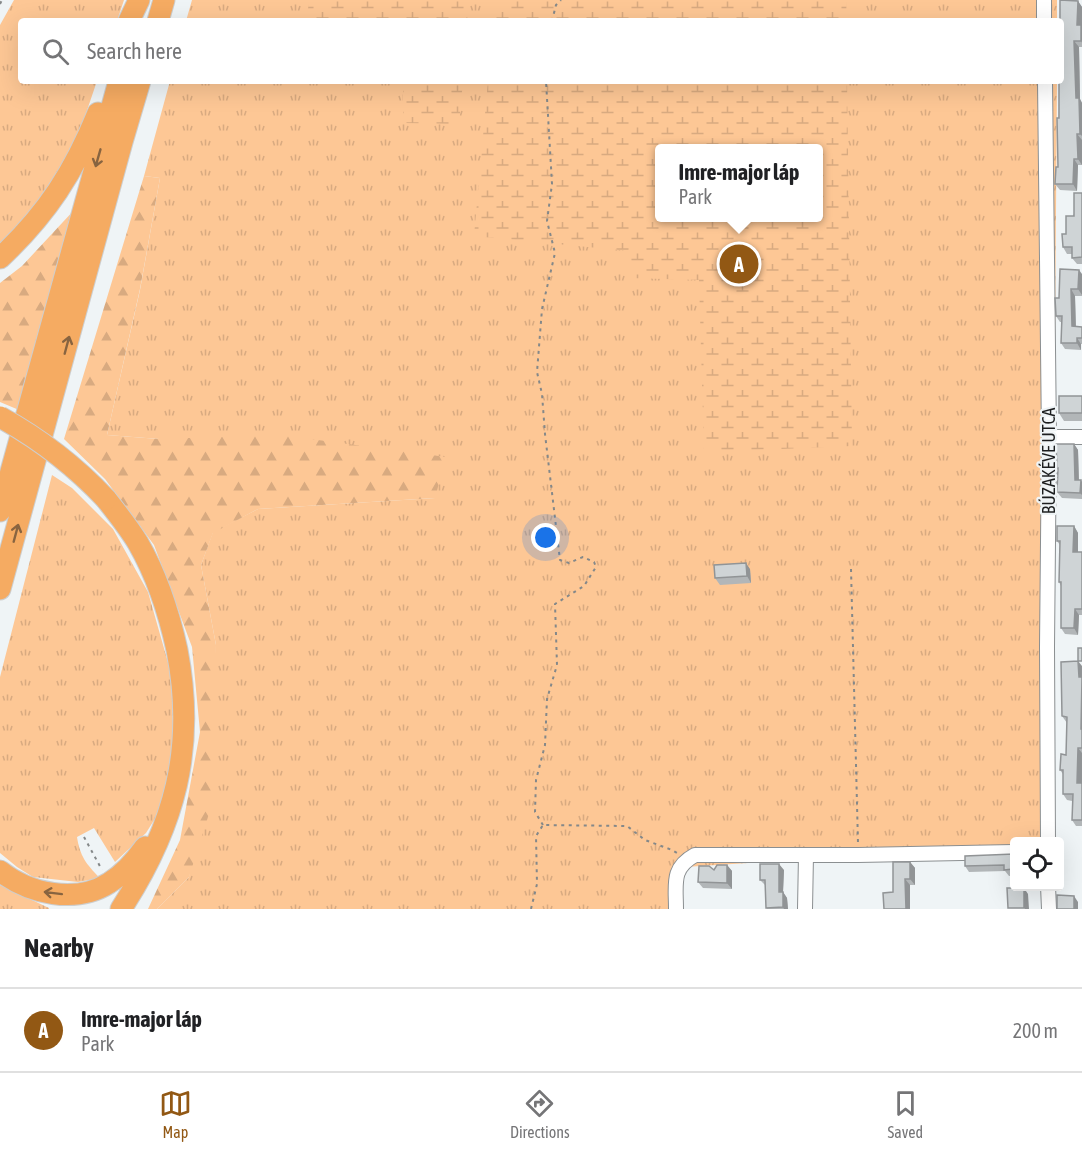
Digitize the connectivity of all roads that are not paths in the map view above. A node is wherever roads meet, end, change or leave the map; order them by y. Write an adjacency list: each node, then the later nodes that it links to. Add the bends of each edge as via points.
1 (141, 0): 4 (highway); 5 (highway)
2 (164, 0): 6 (highway)
3 (1044, 0): 7 (street)
4 (131, 18)
5 (137, 18)
6 (159, 18)
7 (1044, 18)
8 (108, 84): 12 (highway, via 74,166 47,207)
9 (118, 84): 16 (highway, one-way to 16)
10 (139, 84): 17 (highway, one-way to 10)
11 (1045, 84): 14 (street, BÚZAKÉVE UTCA)
12 (0, 258)
13 (0, 417): 18 (highway, bridge, via 44,444 87,478 137,542 160,590 170,619 184,695 181,764)
14 (1049, 437): 15 (street); 19 (street, BÚZAKÉVE UTCA)
15 (1082, 437)
16 (0, 511)
17 (0, 589)
18 (170, 809): 22 (highway, one-way to 22, via 129,868 110,883 84,892 49,893 22,885); 24 (highway, via 159,840)
19 (1048, 837)
20 (1010, 852): 21 (street)
21 (806, 855): 25 (street, via 691,857 676,876); 26 (street)
22 (0, 872)
23 (1048, 891): 27 (street)
24 (121, 909)
25 (676, 909)
26 (805, 909)
27 (1049, 909)

